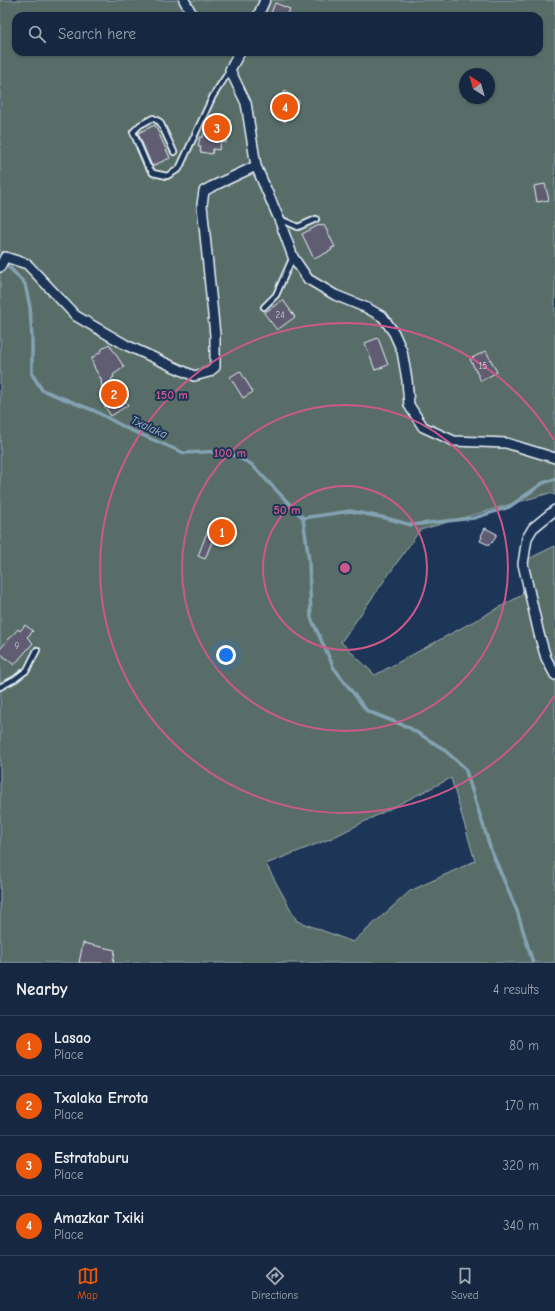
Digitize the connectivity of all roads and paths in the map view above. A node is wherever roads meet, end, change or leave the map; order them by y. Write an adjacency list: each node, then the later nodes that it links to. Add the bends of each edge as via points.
1 (184, 0): 3 (street)
2 (265, 0): 4 (street)
3 (191, 12)
4 (260, 12)
5 (238, 56): 6 (street)
6 (230, 70): 7 (lane, via 213,96 179,169 167,176 153,173 133,132 153,118 160,122); 8 (street, via 246,103)
7 (174, 152)
8 (256, 166): 9 (street); 12 (street, via 204,192 202,204 215,335 215,367 209,372 194,376 126,345 76,316 27,264)
9 (279, 219): 10 (lane, via 298,227); 11 (street)
10 (316, 219)
11 (293, 257): 13 (lane, via 276,295); 14 (street, via 308,279 335,295 383,317 402,351 408,405 423,427 454,441 506,443)
12 (2, 260)
13 (264, 307)
14 (555, 458)
15 (555, 510): 17 (street, via 533,528 526,538 523,564 539,634 546,658)
16 (37, 650): 18 (lane, via 27,670)
17 (555, 675)
18 (0, 687)

